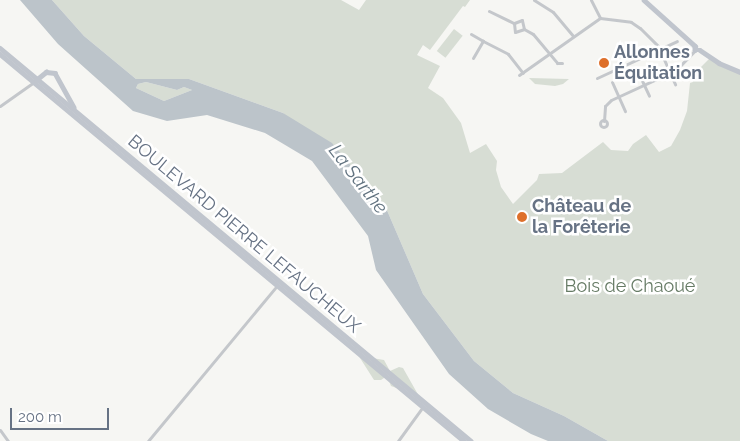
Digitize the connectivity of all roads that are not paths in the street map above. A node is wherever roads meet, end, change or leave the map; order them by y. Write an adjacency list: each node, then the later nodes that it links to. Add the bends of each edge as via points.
1 (534, 0): 9 (street, via 553,12)
2 (644, 0): 13 (main road)
3 (593, 1): 5 (street)
4 (489, 11): 6 (street)
5 (600, 18): 9 (street); 14 (street, via 634,24)
6 (514, 23): 7 (street, via 522,20); 7 (street, via 515,32)
7 (524, 29): 15 (street, via 538,38)
8 (471, 34): 10 (street)
9 (572, 36): 15 (street)
10 (483, 41): 15 (street, via 508,54 521,74); 17 (street)
11 (677, 41): 14 (street)
12 (0, 48): 25 (main road, BOULEVARD PIERRE LEFAUCHEUX)
13 (697, 49): 21 (main road); 22 (street)
14 (660, 50): 22 (street); 24 (street)
15 (550, 53): 18 (street, via 556,62)
16 (0, 54): 25 (main road, BOULEVARD PIERRE LEFAUCHEUX)
17 (473, 58)
18 (562, 63)
19 (643, 71): 20 (street)
20 (638, 72): 23 (street); 28 (street)
21 (740, 72)
22 (670, 73): 27 (street); 28 (street)
23 (634, 74)
24 (597, 78)
25 (35, 80): 31 (street); 33 (main road, BOULEVARD PIERRE LEFAUCHEUX); 33 (main road, via 46,72 55,73); 36 (main road, BOULEVARD PIERRE LEFAUCHEUX)
26 (612, 82): 30 (street)
27 (675, 84)
28 (644, 85): 29 (street); 30 (street)
29 (649, 96)
30 (618, 97): 32 (street); 34 (street, via 605,106)
31 (0, 106)
32 (625, 111)
33 (79, 114): 36 (main road, BOULEVARD PIERRE LEFAUCHEUX)
34 (604, 121)
35 (275, 288): 40 (street)
36 (388, 374): 42 (main road, BOULEVARD PIERRE LEFAUCHEUX); 43 (main road, BOULEVARD PIERRE LEFAUCHEUX)
37 (421, 409): 41 (street)
38 (0, 430): 39 (street)
39 (8, 441)
40 (148, 441)
41 (398, 441)
42 (464, 441)
43 (471, 441)

